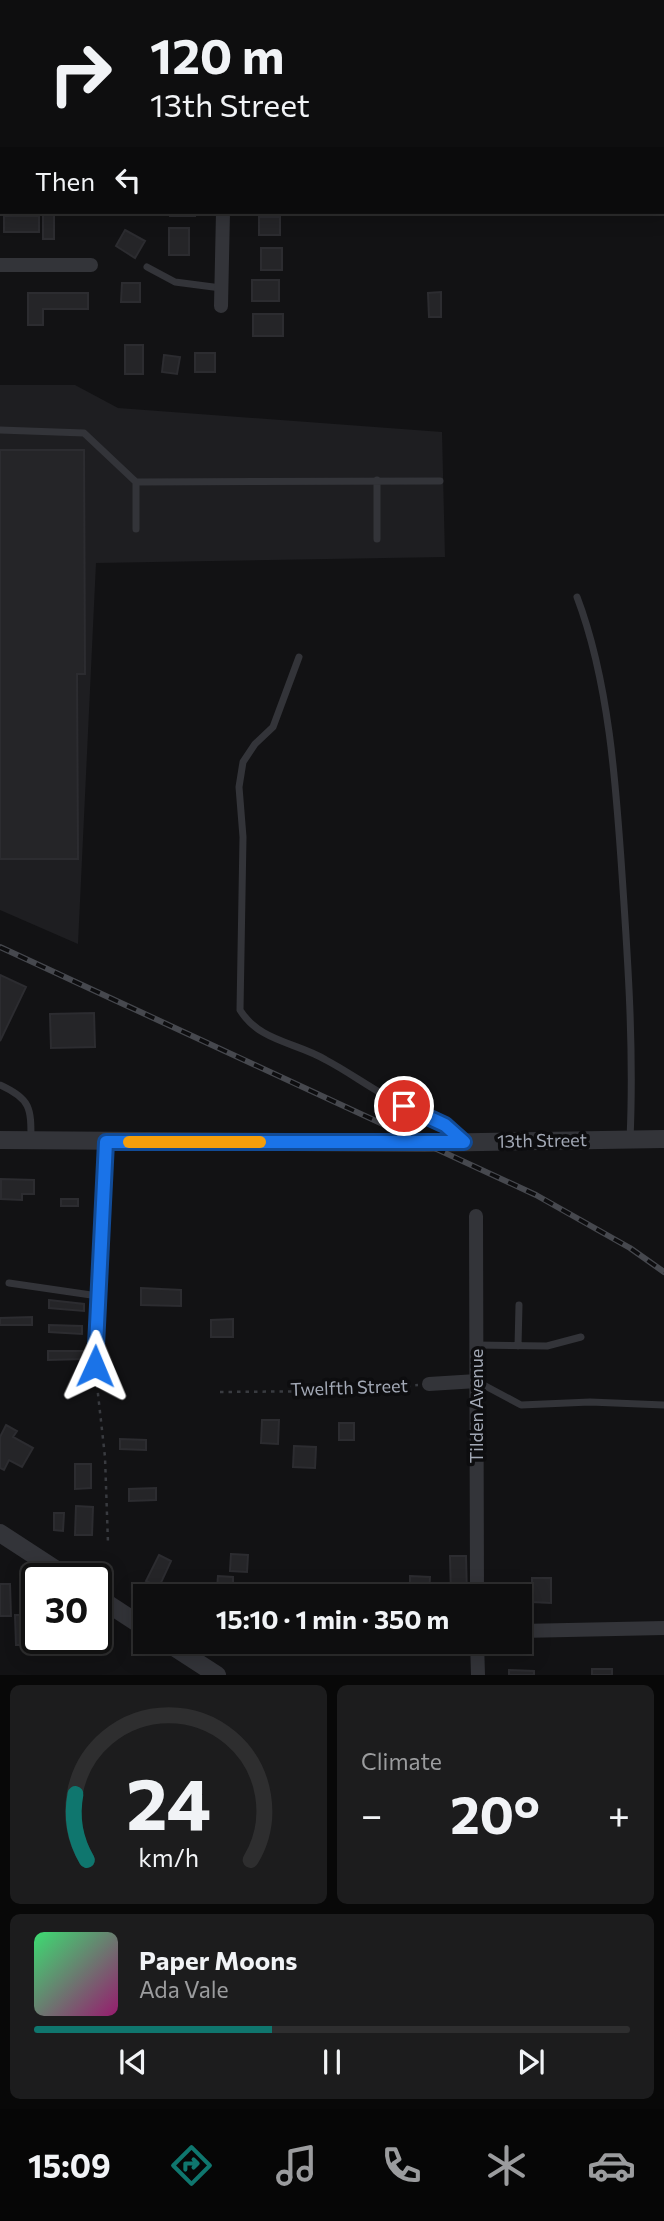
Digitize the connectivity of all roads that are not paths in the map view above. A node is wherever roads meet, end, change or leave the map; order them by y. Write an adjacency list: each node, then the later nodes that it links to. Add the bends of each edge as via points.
1 (223, 214): 5 (street)
2 (0, 265): 3 (street)
3 (91, 265)
4 (147, 267): 5 (lane, via 175,282)
5 (221, 288): 6 (street)
6 (221, 306)
7 (0, 430): 10 (lane, via 84,433)
8 (377, 480): 9 (lane); 10 (lane); 12 (lane)
9 (440, 481)
10 (136, 482): 11 (lane)
11 (136, 528)
12 (377, 539)
13 (576, 597): 16 (lane, via 597,671 616,797 628,956)
14 (299, 657): 21 (lane, via 273,727 243,762 239,787 243,837 240,1010 262,1034 325,1059 445,1125)
15 (0, 1085): 19 (lane, via 26,1101)
16 (631, 1139): 17 (street, 13th Street); 21 (street, 13th Street)
17 (664, 1139)
18 (0, 1140): 19 (street, 13th Street)
19 (31, 1140): 20 (street, 13th Street)
20 (106, 1142): 21 (street, 13th Street); 24 (street)
21 (464, 1142)
22 (476, 1216): 27 (street, Tilden Avenue)
23 (9, 1283): 24 (lane)
24 (97, 1296): 29 (street)
25 (519, 1305): 28 (lane)
26 (581, 1337): 28 (lane, via 555,1345)
27 (477, 1345): 28 (lane); 30 (street, Tilden Avenue)
28 (519, 1346)
29 (95, 1366)
30 (477, 1381): 31 (street, Twelfth Street); 32 (lane, via 521,1405); 35 (street, Tilden Avenue)
31 (429, 1384)
32 (664, 1405)
33 (0, 1533): 34 (street)
34 (46, 1563)
35 (477, 1584)
36 (112, 1606): 37 (street)
37 (133, 1620)
38 (664, 1628): 39 (street)
39 (532, 1632)
40 (185, 1654): 42 (street)
41 (477, 1654): 43 (street)
42 (217, 1675)
43 (478, 1675)

